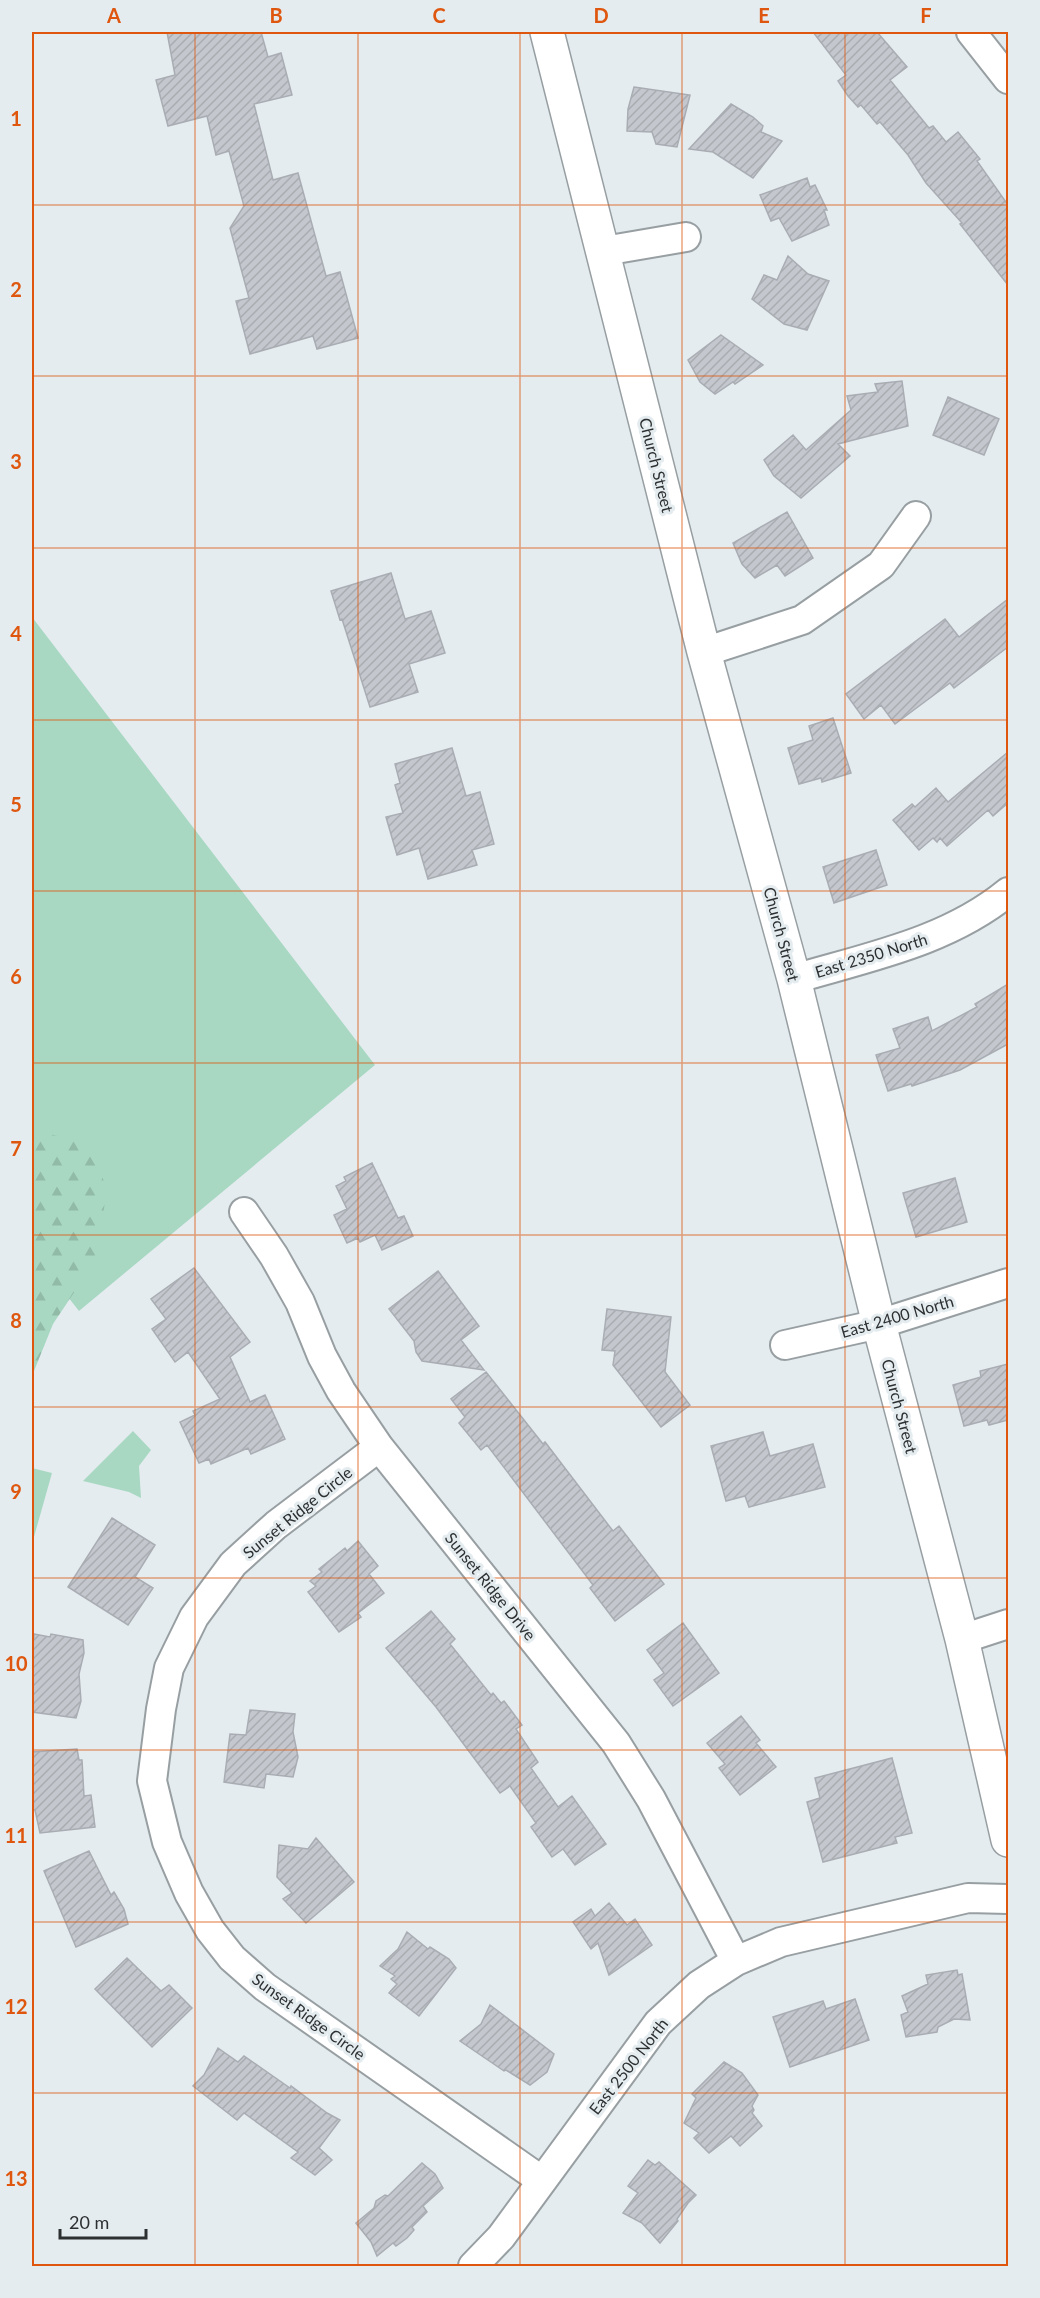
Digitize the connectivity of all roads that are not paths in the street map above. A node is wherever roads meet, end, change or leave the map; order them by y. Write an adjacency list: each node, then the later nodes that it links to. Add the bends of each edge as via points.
1 (547, 32): 5 (street, Church Street)
2 (971, 32): 3 (street)
3 (1008, 79)
4 (686, 237): 5 (street)
5 (604, 251): 7 (street, Church Street)
6 (916, 516): 7 (street, via 881,565 802,620)
7 (704, 652): 9 (street, Church Street)
8 (1008, 892): 9 (street, East 2350 North, via 987,910 918,943)
9 (794, 979): 12 (street, Church Street)
10 (244, 1212): 14 (street, Sunset Ridge Drive, via 300,1302 341,1391)
11 (1008, 1283): 12 (street, East 2400 North)
12 (879, 1324): 13 (street, East 2400 North); 16 (street, Church Street)
13 (785, 1345)
14 (379, 1448): 19 (street, Sunset Ridge Drive, via 616,1743 651,1799); 20 (street, Sunset Ridge Circle, via 276,1525 233,1564 194,1617 169,1668 152,1781 167,1842 189,1893 232,1958 265,1987)
15 (1008, 1624): 16 (street)
16 (962, 1639): 17 (street, Church Street)
17 (1008, 1839)
18 (1008, 1899): 19 (street, East 2500 North, via 968,1898 781,1942)
19 (736, 1962): 20 (street, East 2500 North, via 699,1985 658,2023)
20 (541, 2180): 21 (street, East 2500 North, via 501,2237)
21 (473, 2266)

